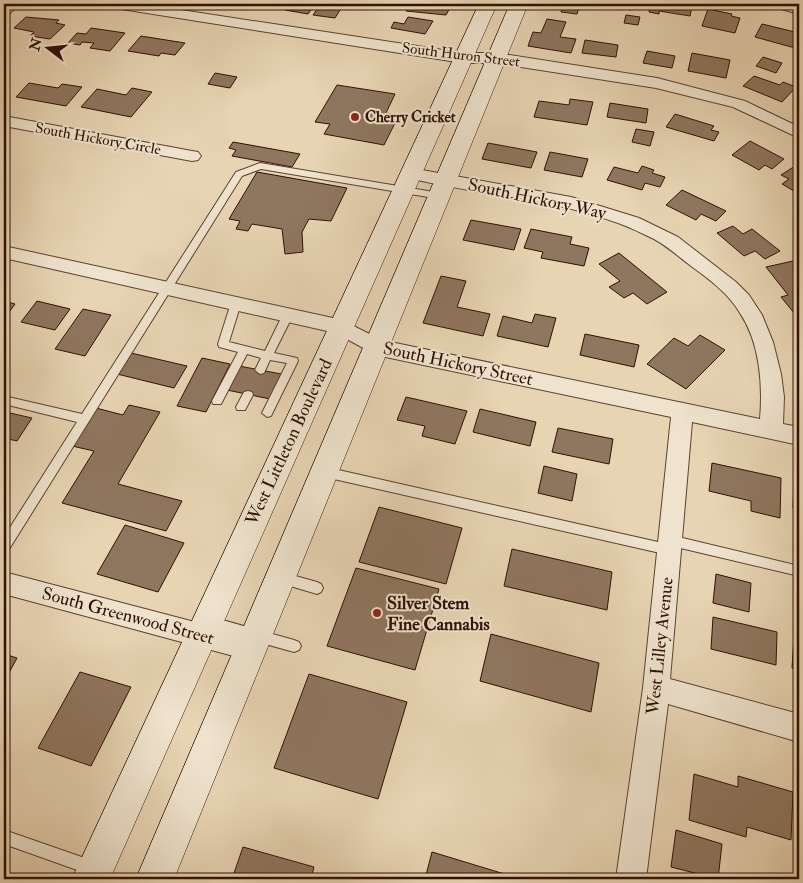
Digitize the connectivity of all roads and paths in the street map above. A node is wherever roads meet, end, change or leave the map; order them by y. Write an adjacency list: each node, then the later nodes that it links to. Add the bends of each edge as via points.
1 (12, 4): 7 (street)
2 (115, 4): 8 (street, South Huron Street)
3 (485, 4): 8 (main road, West Littleton Boulevard)
4 (519, 4): 9 (main road)
5 (778, 4): 6 (street)
6 (799, 10)
7 (4, 11)
8 (463, 58): 9 (street, South Huron Street); 13 (main road, West Littleton Boulevard)
9 (496, 58): 11 (street, South Huron Street, via 702,93 740,104); 14 (main road)
10 (4, 121): 12 (street, South Hickory Circle)
11 (799, 133)
12 (192, 156)
13 (407, 181): 14 (street, South Hickory Way); 16 (lane, via 260,166 239,174); 19 (main road, West Littleton Boulevard)
14 (443, 188): 20 (main road); 31 (street, South Hickory Way, via 582,205 663,236 713,272 752,315 762,340 773,392)
15 (4, 252): 16 (street, South Hickory Street)
16 (167, 288): 17 (street, South Hickory Street); 30 (lane)
17 (236, 303): 18 (street, South Hickory Street); 21 (lane, via 223,344)
18 (288, 315): 19 (street, South Hickory Street); 22 (lane)
19 (342, 327): 20 (street, South Hickory Street); 40 (main road, West Littleton Boulevard)
20 (376, 347): 28 (street, South Hickory Street); 33 (main road)
21 (244, 350): 22 (lane); 26 (lane)
22 (268, 355): 23 (lane); 29 (lane, via 292,361)
23 (260, 370)
24 (248, 394): 27 (lane)
25 (4, 400): 30 (lane)
26 (217, 401)
27 (242, 407)
28 (682, 413): 31 (street, South Hickory Street); 34 (street, West Lilley Avenue)
29 (267, 414)
30 (84, 419): 35 (lane)
31 (772, 430): 32 (street, South Hickory Street)
32 (799, 436)
33 (325, 472): 34 (lane); 37 (main road)
34 (670, 545): 36 (lane); 43 (street, West Lilley Avenue)
35 (4, 547)
36 (799, 571)
37 (281, 578): 39 (lane); 41 (main road)
38 (4, 583): 40 (street, South Greenwood Street)
39 (317, 588)
40 (204, 629): 41 (street, South Greenwood Street); 46 (main road, West Littleton Boulevard)
41 (254, 643): 42 (lane); 47 (main road)
42 (294, 646)
43 (656, 688): 44 (street); 48 (street, West Lilley Avenue)
44 (799, 728)
45 (4, 837): 46 (lane)
46 (93, 874)
47 (155, 879)
48 (631, 879)

